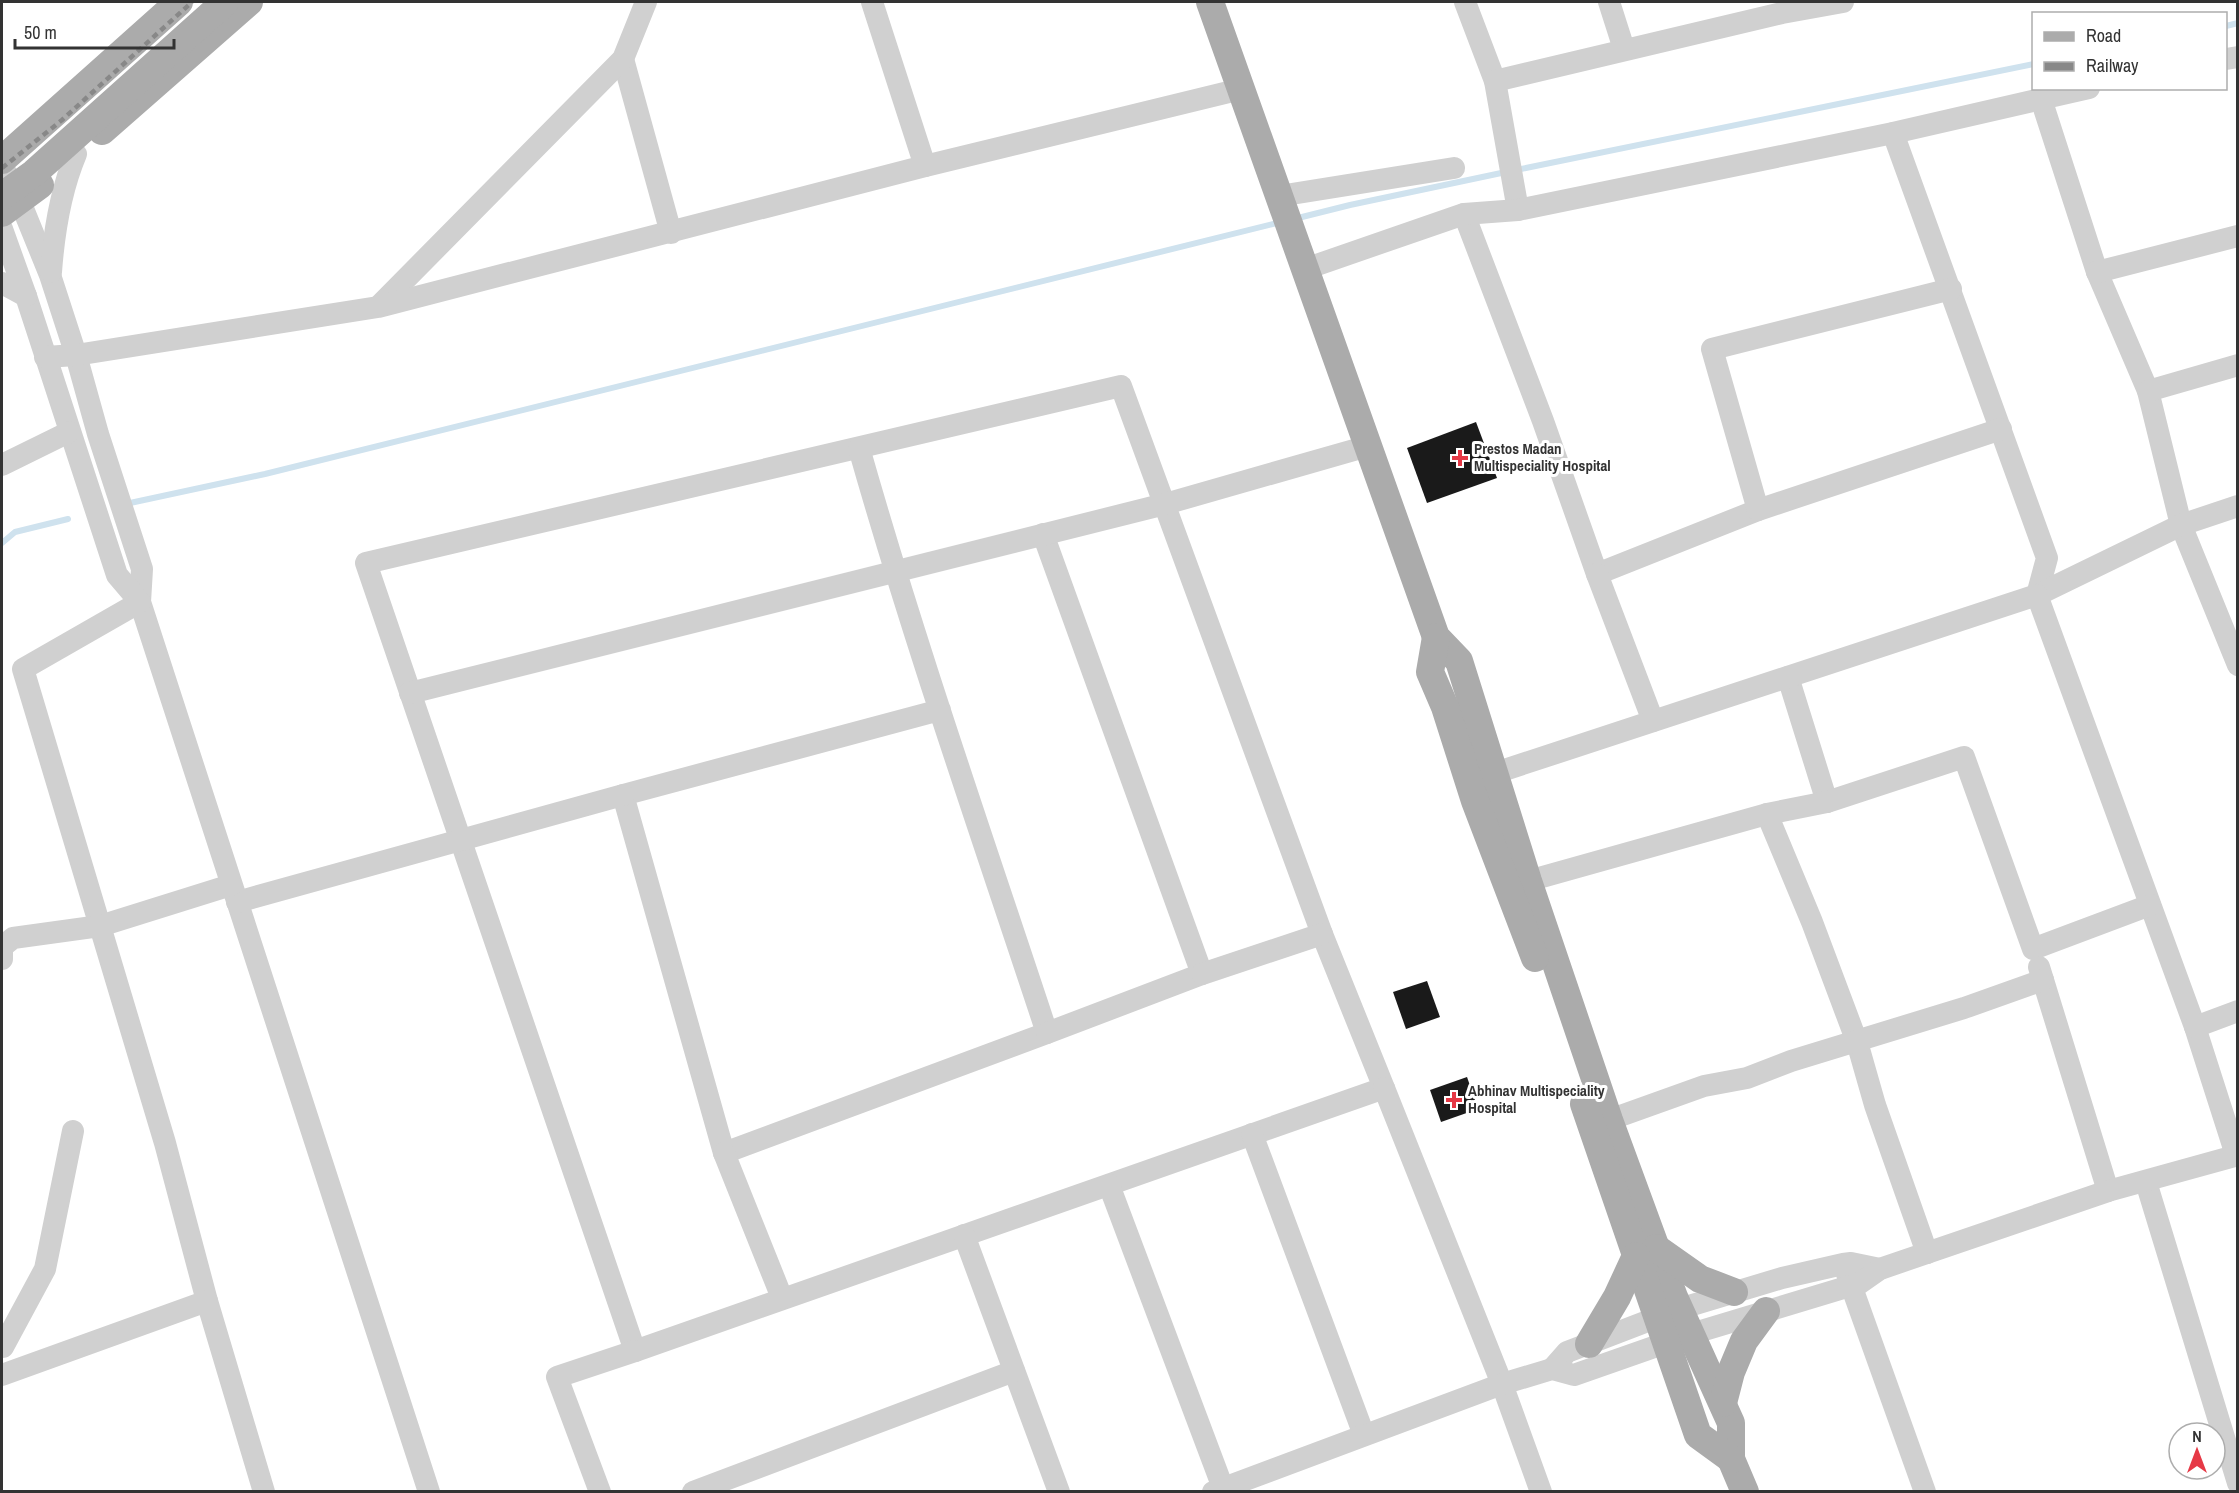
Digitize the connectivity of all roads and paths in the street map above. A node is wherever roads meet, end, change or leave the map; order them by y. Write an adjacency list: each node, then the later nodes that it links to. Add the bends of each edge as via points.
1 (167, 2): 19 (main road)
2 (179, 2): 21 (main road)
3 (225, 2): 26 (main road, bridge, via 33,173)
4 (249, 2): 20 (main road)
5 (646, 2): 13 (street)
6 (872, 2): 23 (street)
7 (1210, 2): 15 (main road)
8 (1465, 2): 14 (street)
9 (1609, 2): 12 (street)
10 (1843, 2): 11 (street)
11 (1780, 7): 12 (street)
12 (1624, 49): 14 (street)
13 (623, 59): 30 (street); 38 (street)
14 (1495, 81): 27 (street)
15 (1241, 89): 23 (street); 25 (main road)
16 (2080, 90): 17 (street)
17 (2041, 99): 18 (street); 33 (street)
18 (1893, 133): 27 (street); 36 (street)
19 (2, 147)
20 (76, 154): 26 (main road); 34 (street, via 59,206)
21 (2, 159)
22 (2, 166): 26 (street)
23 (925, 166): 30 (street)
24 (1454, 168): 25 (street)
25 (1280, 199): 32 (main road)
26 (8, 203): 34 (street)
27 (1517, 203): 28 (street)
28 (1464, 214): 32 (street); 54 (street, via 1544,421)
29 (2, 230): 37 (street)
30 (671, 233): 38 (street)
31 (2238, 236): 33 (street)
32 (1305, 269): 45 (main road)
33 (2097, 272): 42 (street)
34 (50, 275): 39 (street)
35 (2, 283): 37 (street)
36 (1951, 289): 43 (street); 50 (street, via 1712,349)
37 (26, 296): 40 (street)
38 (378, 307): 39 (street)
39 (76, 355): 40 (street); 56 (street, via 142,569)
40 (45, 357): 44 (street)
41 (2238, 365): 42 (street)
42 (2148, 391): 51 (street)
43 (2001, 429): 50 (street); 55 (street, via 2048,558)
44 (69, 432): 47 (street); 56 (street, via 117,575)
45 (1368, 446): 48 (street); 62 (main road, via 1436,637 1458,661)
46 (859, 448): 48 (street, via 1121,386); 53 (street); 59 (street, via 366,563)
47 (2, 465)
48 (1165, 504): 52 (street); 71 (street)
49 (2238, 506): 51 (street)
50 (1758, 510): 54 (street)
51 (2181, 525): 55 (street); 57 (street)
52 (1043, 534): 53 (street); 74 (street)
53 (894, 572): 59 (street); 60 (street)
54 (1597, 574): 61 (street)
55 (2037, 595): 58 (street); 69 (street)
56 (140, 602): 68 (street); 70 (street, via 23,669)
57 (2238, 665)
58 (1788, 676): 61 (street); 64 (street)
59 (410, 693): 66 (street)
60 (940, 710): 63 (street); 78 (street)
61 (1653, 721): 62 (street)
62 (1481, 778): 67 (main road); 90 (main road, via 1597,1146)
63 (623, 795): 66 (street); 84 (street)
64 (1827, 802): 65 (street); 72 (street, via 1964,757)
65 (1767, 814): 67 (street); 79 (street)
66 (460, 840): 68 (street); 102 (street)
67 (1528, 881): 81 (main road)
68 (234, 894): 70 (street); 113 (street)
69 (2150, 905): 72 (street); 77 (street)
70 (100, 926): 73 (street, via 13,938 2,947); 97 (street)
71 (1322, 934): 74 (street); 80 (street)
72 (2033, 949): 75 (street)
73 (2, 959)
74 (1202, 974): 78 (street)
75 (2043, 980): 79 (street); 88 (street)
76 (2238, 1011): 77 (street)
77 (2195, 1027): 85 (street)
78 (1047, 1033): 84 (street)
79 (1857, 1042): 81 (street, via 1747,1078 1704,1086); 91 (street)
80 (1384, 1088): 83 (street); 106 (street)
81 (1609, 1120): 90 (main road)
82 (73, 1131): 101 (street, via 45,1269)
83 (1252, 1134): 87 (street); 108 (street)
84 (724, 1153): 96 (street)
85 (2237, 1155): 86 (street)
86 (2146, 1182): 88 (street); 110 (street)
87 (1109, 1185): 89 (street); 111 (street)
88 (2108, 1191): 91 (street)
89 (964, 1235): 96 (street); 104 (street)
90 (1646, 1252): 95 (main road); 99 (main road); 100 (main road)
91 (1927, 1253): 93 (street)
92 (1843, 1264): 93 (street); 94 (street); 95 (street)
93 (1880, 1269): 94 (street)
94 (1851, 1285): 98 (street); 119 (street)
95 (1734, 1292): 99 (street)
96 (782, 1298): 102 (street)
97 (207, 1301): 105 (street); 112 (street)
98 (1766, 1311): 99 (street); 107 (main road, via 1744,1341)
99 (1674, 1325): 100 (street); 103 (street, via 1574,1375); 107 (main road); 109 (main road, via 1698,1435)
100 (1589, 1344): 103 (street, via 1567,1352)
101 (2, 1347): 105 (street, via 7,1350)
102 (635, 1351): 114 (street, via 557,1377)
103 (1552, 1369): 106 (street)
104 (1014, 1371): 115 (street); 116 (street)
105 (5, 1374)
106 (1502, 1384): 108 (street); 117 (street)
107 (1723, 1403): 109 (main road, via 1731,1423)
108 (1364, 1435): 111 (street)
109 (1731, 1459): 118 (main road)
110 (2238, 1483)
111 (1218, 1490)
112 (264, 1491)
113 (429, 1491)
114 (600, 1491)
115 (693, 1491)
116 (1059, 1491)
117 (1541, 1491)
118 (1744, 1491)
119 (1925, 1491)

